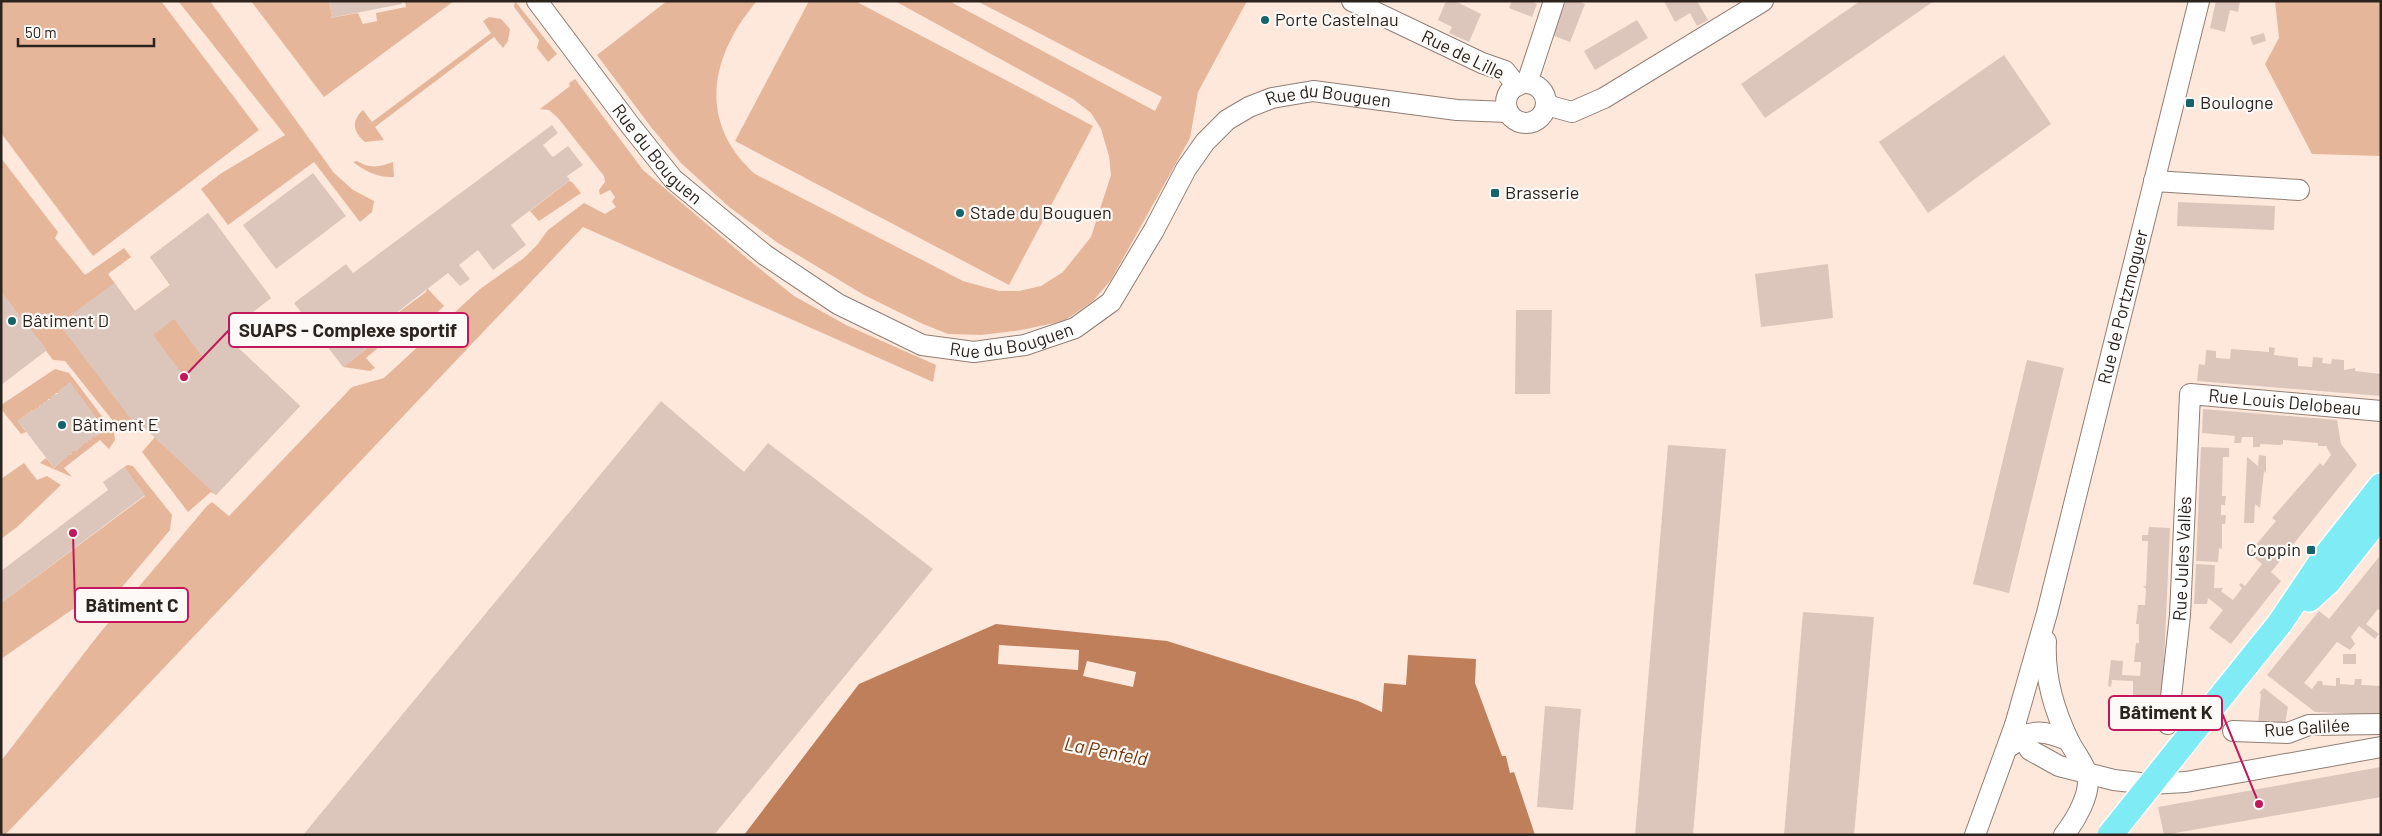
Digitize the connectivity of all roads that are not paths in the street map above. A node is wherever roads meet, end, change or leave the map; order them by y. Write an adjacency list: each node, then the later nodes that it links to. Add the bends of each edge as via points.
1 (537, 1): 8 (street, Rue du Bouguen, via 630,126 674,179 765,255 838,304 922,345 974,352 1025,346 1075,328 1111,302 1186,169 1205,142 1227,120 1249,107 1272,98 1312,91 1457,110)
2 (1352, 1): 6 (street, Rue de Lille, via 1505,71)
3 (1554, 1): 6 (street)
4 (1763, 1): 7 (street, via 1604,98 1572,112)
5 (2199, 1): 9 (street, Rue de Portzmoguer)
6 (1522, 84): 7 (street, via 1535,85 1543,92); 8 (street, via 1508,94)
7 (1546, 105): 8 (street, via 1540,118 1531,123 1518,121)
8 (1508, 112)
9 (2154, 181): 10 (street); 17 (street, Rue de Portzmoguer)
10 (2299, 190)
11 (2190, 394): 12 (street, Rue Louis Delobeau); 19 (street, Rue Jules Vallès, via 2180,614)
12 (2381, 411)
13 (2381, 486): 18 (main road, via 2321,562)
14 (2381, 516): 16 (main road)
15 (2381, 540): 16 (main road, via 2360,562)
16 (2328, 582): 18 (main road)
17 (2047, 613): 22 (street, Rue de Portzmoguer); 23 (street, Rue de Portzmoguer, via 2046,672 2052,699)
18 (2280, 623): 29 (main road, bridge)
19 (2168, 724)
20 (2381, 724): 21 (street, Rue Galilée, via 2309,725 2288,733)
21 (2233, 731)
22 (2014, 737): 23 (street, via 2039,731); 25 (street, via 2046,760); 28 (street, Rue de Portzmoguer)
23 (2069, 741): 25 (street, Rue de Portzmoguer)
24 (2381, 747): 26 (street, via 2186,782)
25 (2087, 774): 26 (street); 27 (street, via 2088,786)
26 (2129, 782): 27 (street, via 2104,789)
27 (2068, 830)
28 (1975, 835)
29 (2110, 835)

